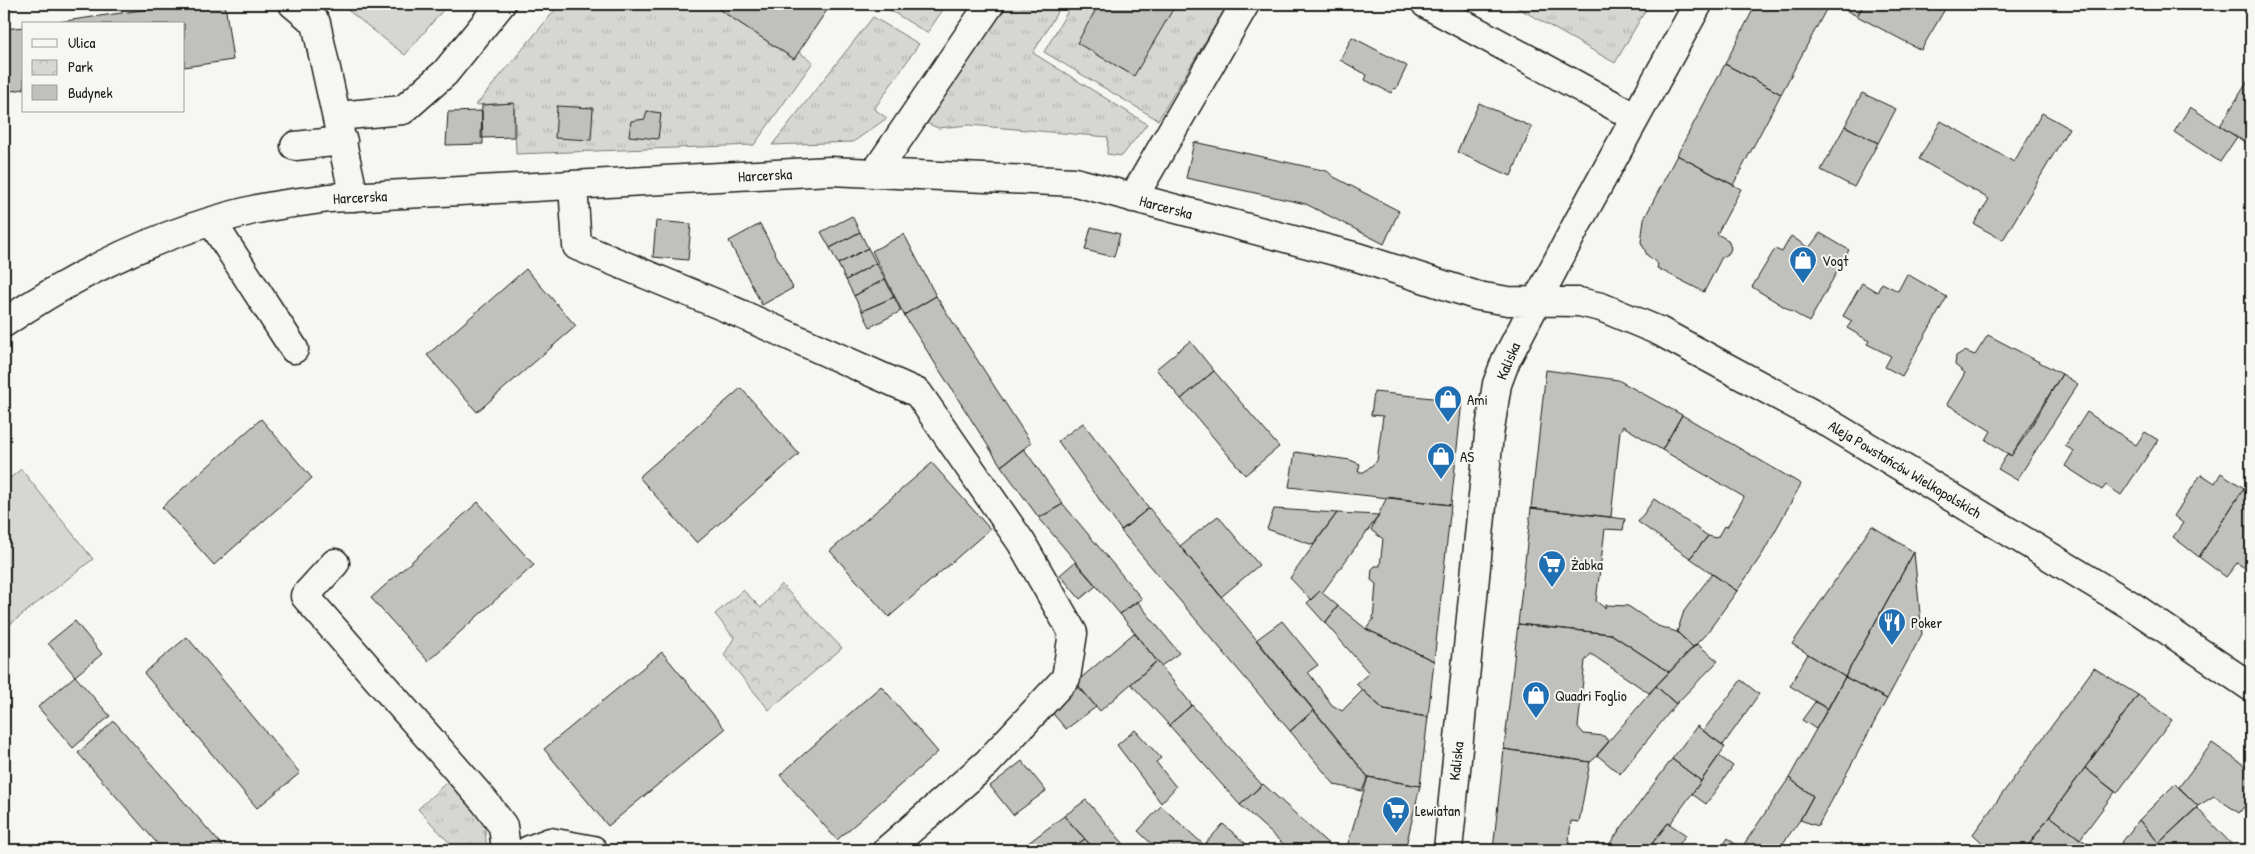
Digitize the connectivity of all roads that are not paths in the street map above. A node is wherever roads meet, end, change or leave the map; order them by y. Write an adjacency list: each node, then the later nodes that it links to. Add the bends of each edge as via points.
1 (293, 4): 8 (street, via 316,23)
2 (501, 4): 8 (street, via 445,73 404,110)
3 (990, 4): 10 (street)
4 (1245, 4): 13 (street)
5 (1426, 4): 7 (street)
6 (1698, 4): 7 (street, Kaliska)
7 (1635, 117): 15 (street, Kaliska)
8 (340, 128): 9 (street); 12 (street)
9 (295, 146)
10 (874, 173): 11 (street, Harcerska, via 830,171); 13 (street, Harcerska, via 1075,182)
11 (573, 185): 12 (street, Harcerska); 23 (street, via 577,246 728,308 918,393 1020,542 1073,633 1066,678 987,763)
12 (354, 197): 14 (street, Harcerska, via 255,210)
13 (1133, 198): 15 (street, Harcerska, via 1357,257 1478,296)
14 (212, 222): 16 (street, Harcerska, via 178,232 107,262); 17 (street)
15 (1537, 301): 19 (street, Aleja Powstańców Wielkopolskich, via 1579,302 1602,307 1659,331 1724,365 1822,419 2132,606); 24 (street, Kaliska, via 1497,384 1489,435)
16 (4, 323)
17 (294, 349)
18 (334, 563): 20 (street, via 305,596 485,802 503,826)
19 (2251, 687)
20 (506, 850)
21 (528, 850): 22 (street, via 550,842)
22 (593, 850)
23 (887, 850)
24 (1448, 850)

